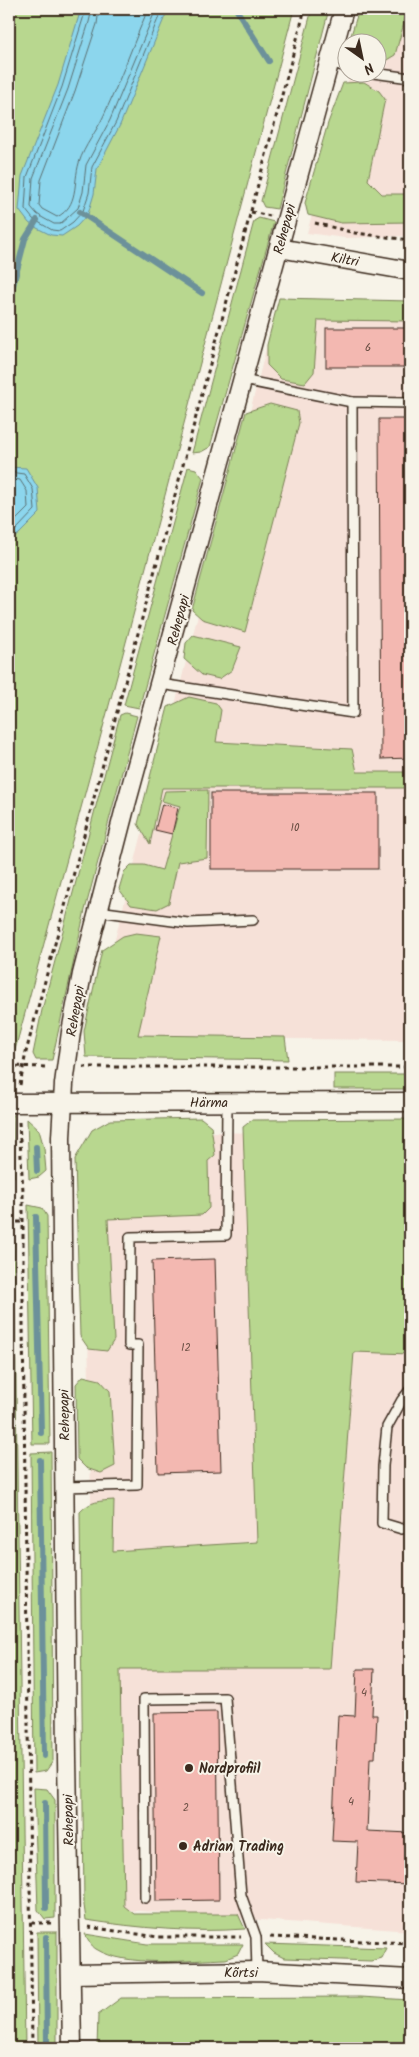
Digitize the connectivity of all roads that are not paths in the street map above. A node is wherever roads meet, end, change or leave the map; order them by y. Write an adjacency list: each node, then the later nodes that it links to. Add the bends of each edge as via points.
1 (344, 9): 2 (street, Rehepapi)
2 (342, 32)
3 (336, 71): 6 (street, Rehepapi)
4 (386, 75): 5 (lane)
5 (410, 78)
6 (279, 248): 7 (street, Kiltri); 8 (street, Rehepapi)
7 (410, 271)
8 (243, 380): 9 (lane); 11 (street, Rehepapi)
9 (352, 402): 10 (lane); 11 (lane, via 354,713)
10 (410, 403)
11 (160, 684): 12 (street, Rehepapi)
12 (98, 911): 13 (lane, via 188,923); 16 (street, Rehepapi, via 71,1032)
13 (253, 920)
14 (227, 1102): 15 (street, Härma); 16 (street, Härma); 19 (lane, via 226,1235 130,1237 129,1345 138,1345 137,1485)
15 (410, 1102)
16 (63, 1103): 17 (street, Härma); 19 (street, Rehepapi)
17 (14, 1110)
18 (410, 1390): 20 (lane, via 387,1428 382,1523)
19 (64, 1487): 23 (street, Rehepapi)
20 (410, 1527)
21 (145, 1898): 22 (lane, via 144,1699 225,1698 241,1895 256,1937)
22 (257, 1971): 23 (street, Kõrtsi); 24 (street, Kõrtsi)
23 (72, 1974): 25 (street, Rehepapi)
24 (410, 1979)
25 (72, 2048)

